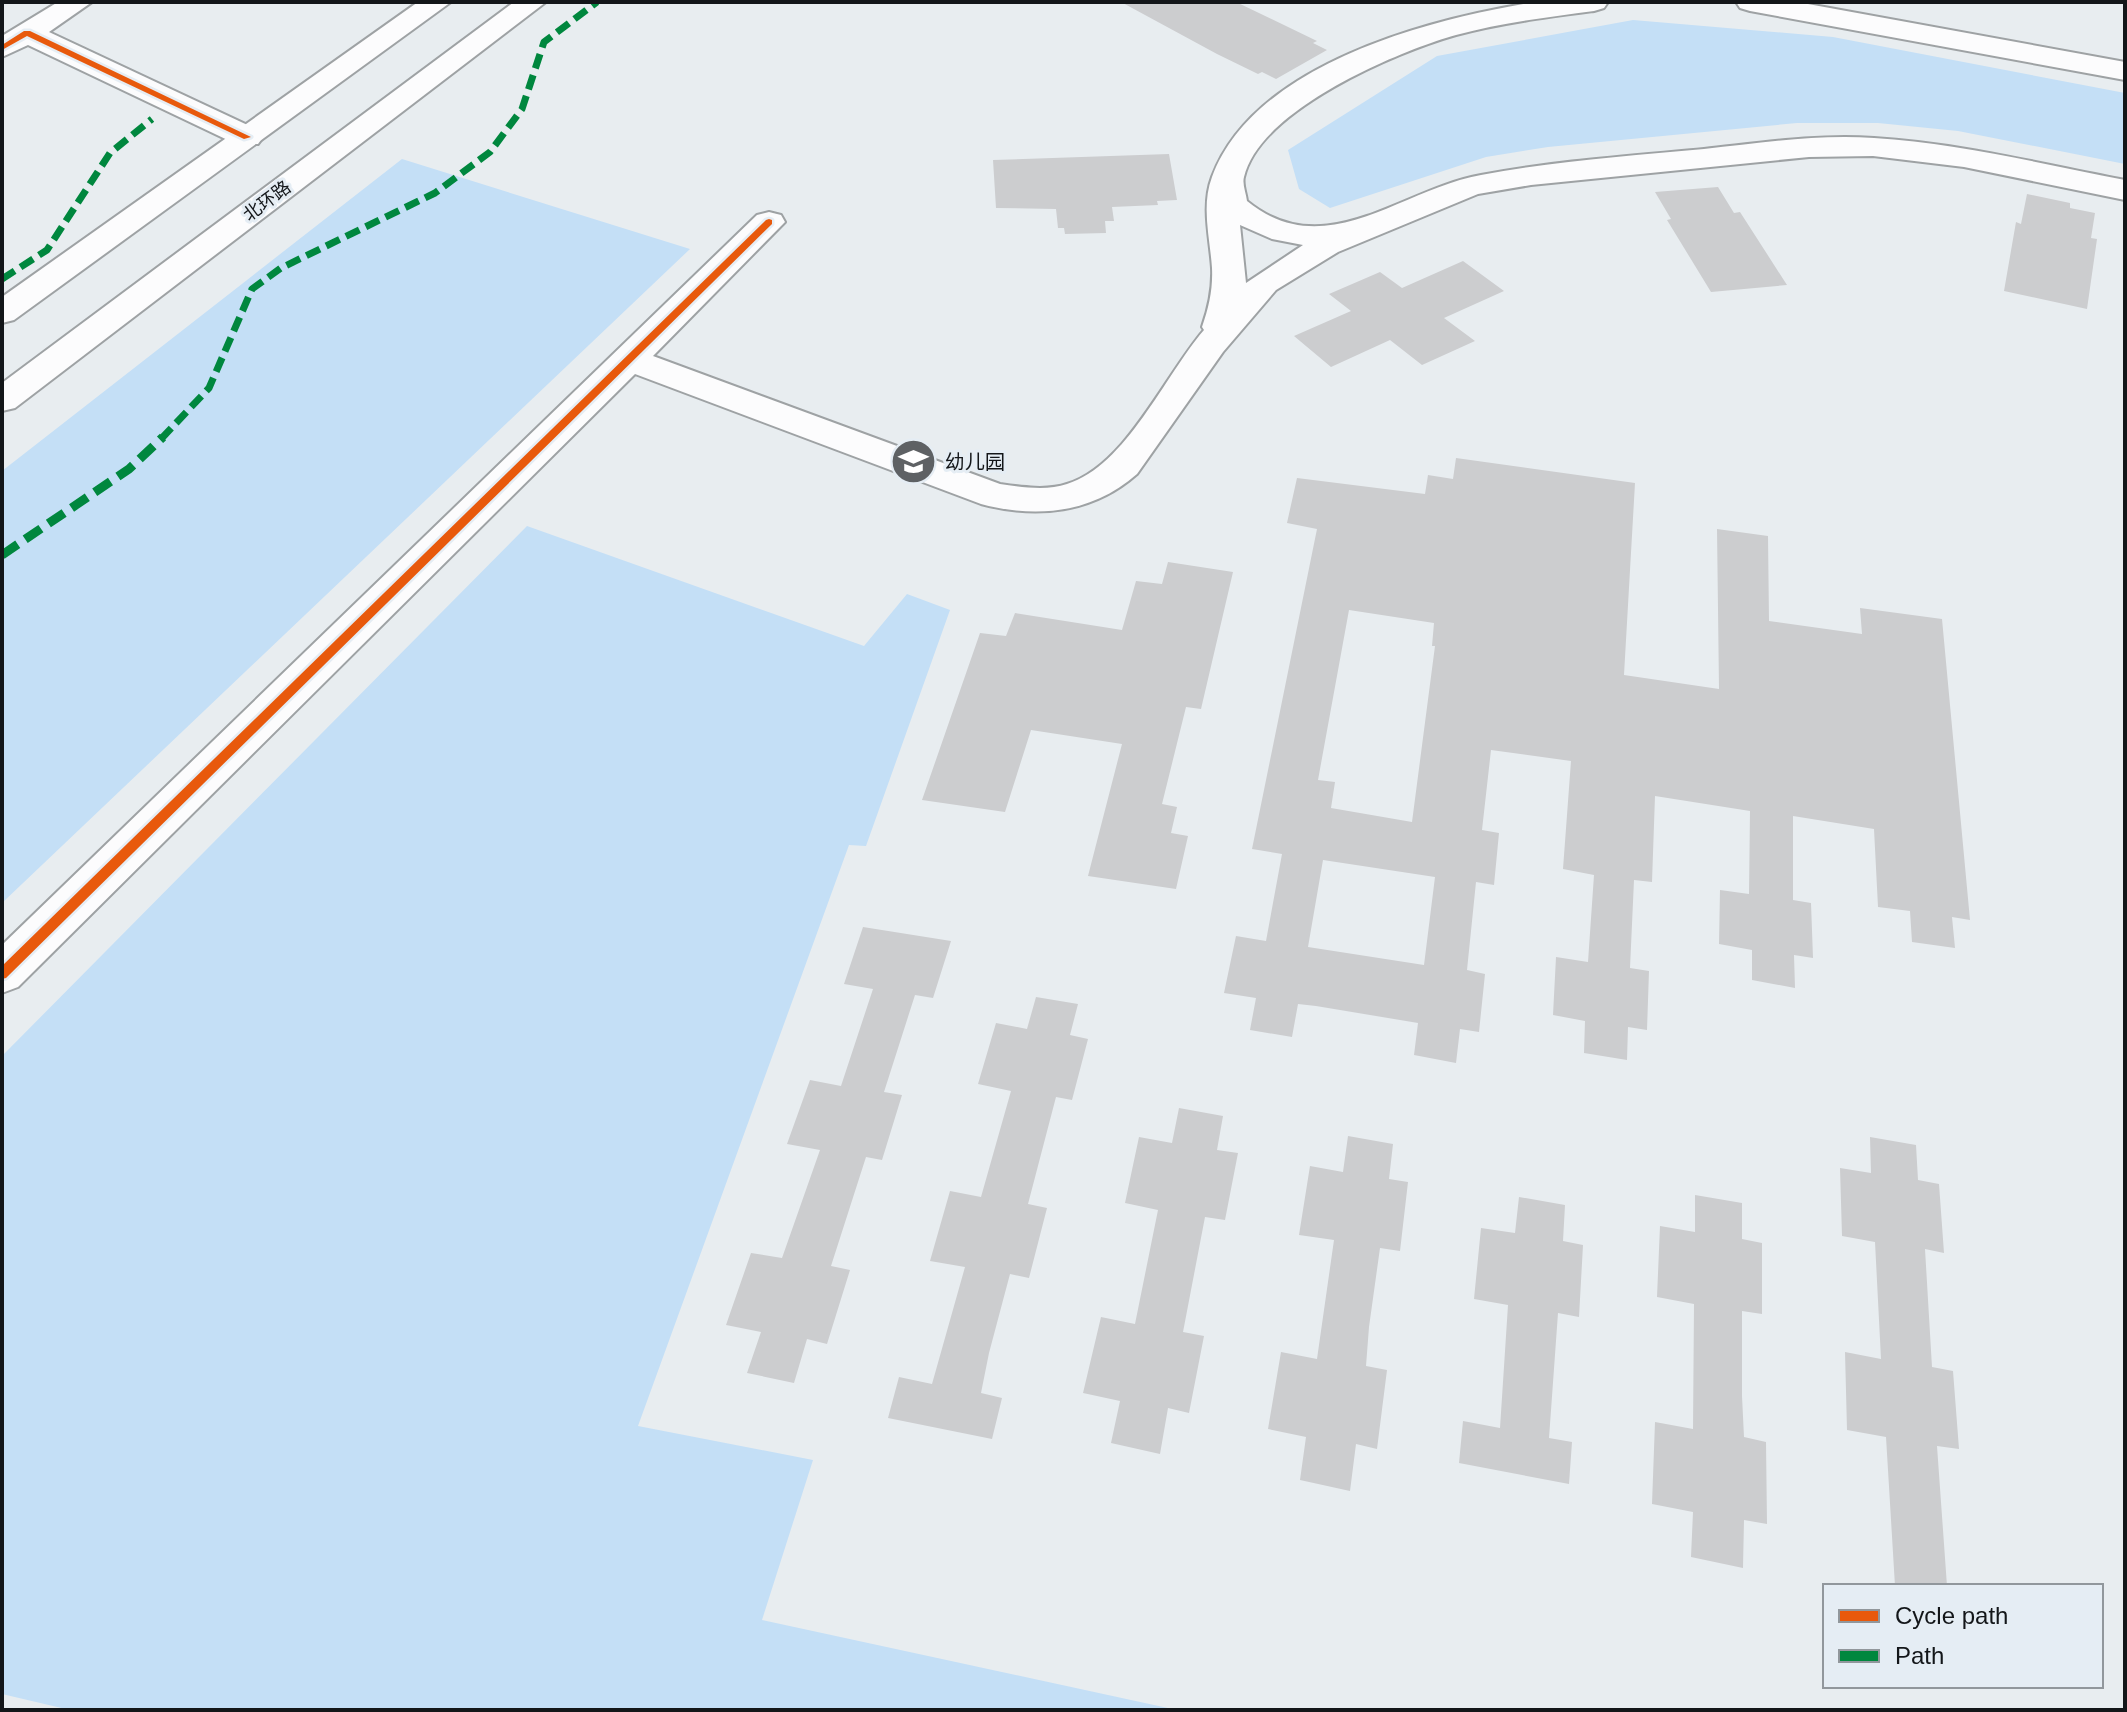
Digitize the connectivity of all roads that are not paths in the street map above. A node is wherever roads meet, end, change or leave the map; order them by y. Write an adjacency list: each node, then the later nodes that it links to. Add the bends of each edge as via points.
1 (78, 2): 6 (street)
2 (437, 2): 8 (street)
3 (532, 2): 16 (street, 北环路)
4 (1594, 2): 9 (street, via 1460,25 1383,52 1273,114 1246,141)
5 (1750, 2): 7 (street)
6 (14, 34): 8 (street)
7 (2125, 71)
8 (247, 137): 13 (street)
9 (1227, 178): 12 (street, via 1232,204 1265,226 1313,236); 14 (street, via 1223,222 1231,292)
10 (2125, 190): 12 (street, via 1938,154 1809,148 1499,180 1443,195)
11 (769, 222): 15 (street)
12 (1359, 230): 14 (street, via 1274,276 1249,297)
13 (2, 313)
14 (1211, 344): 15 (street, via 1114,475 1084,493 1043,501 994,495)
15 (629, 359): 17 (street)
16 (2, 400)
17 (2, 974)

